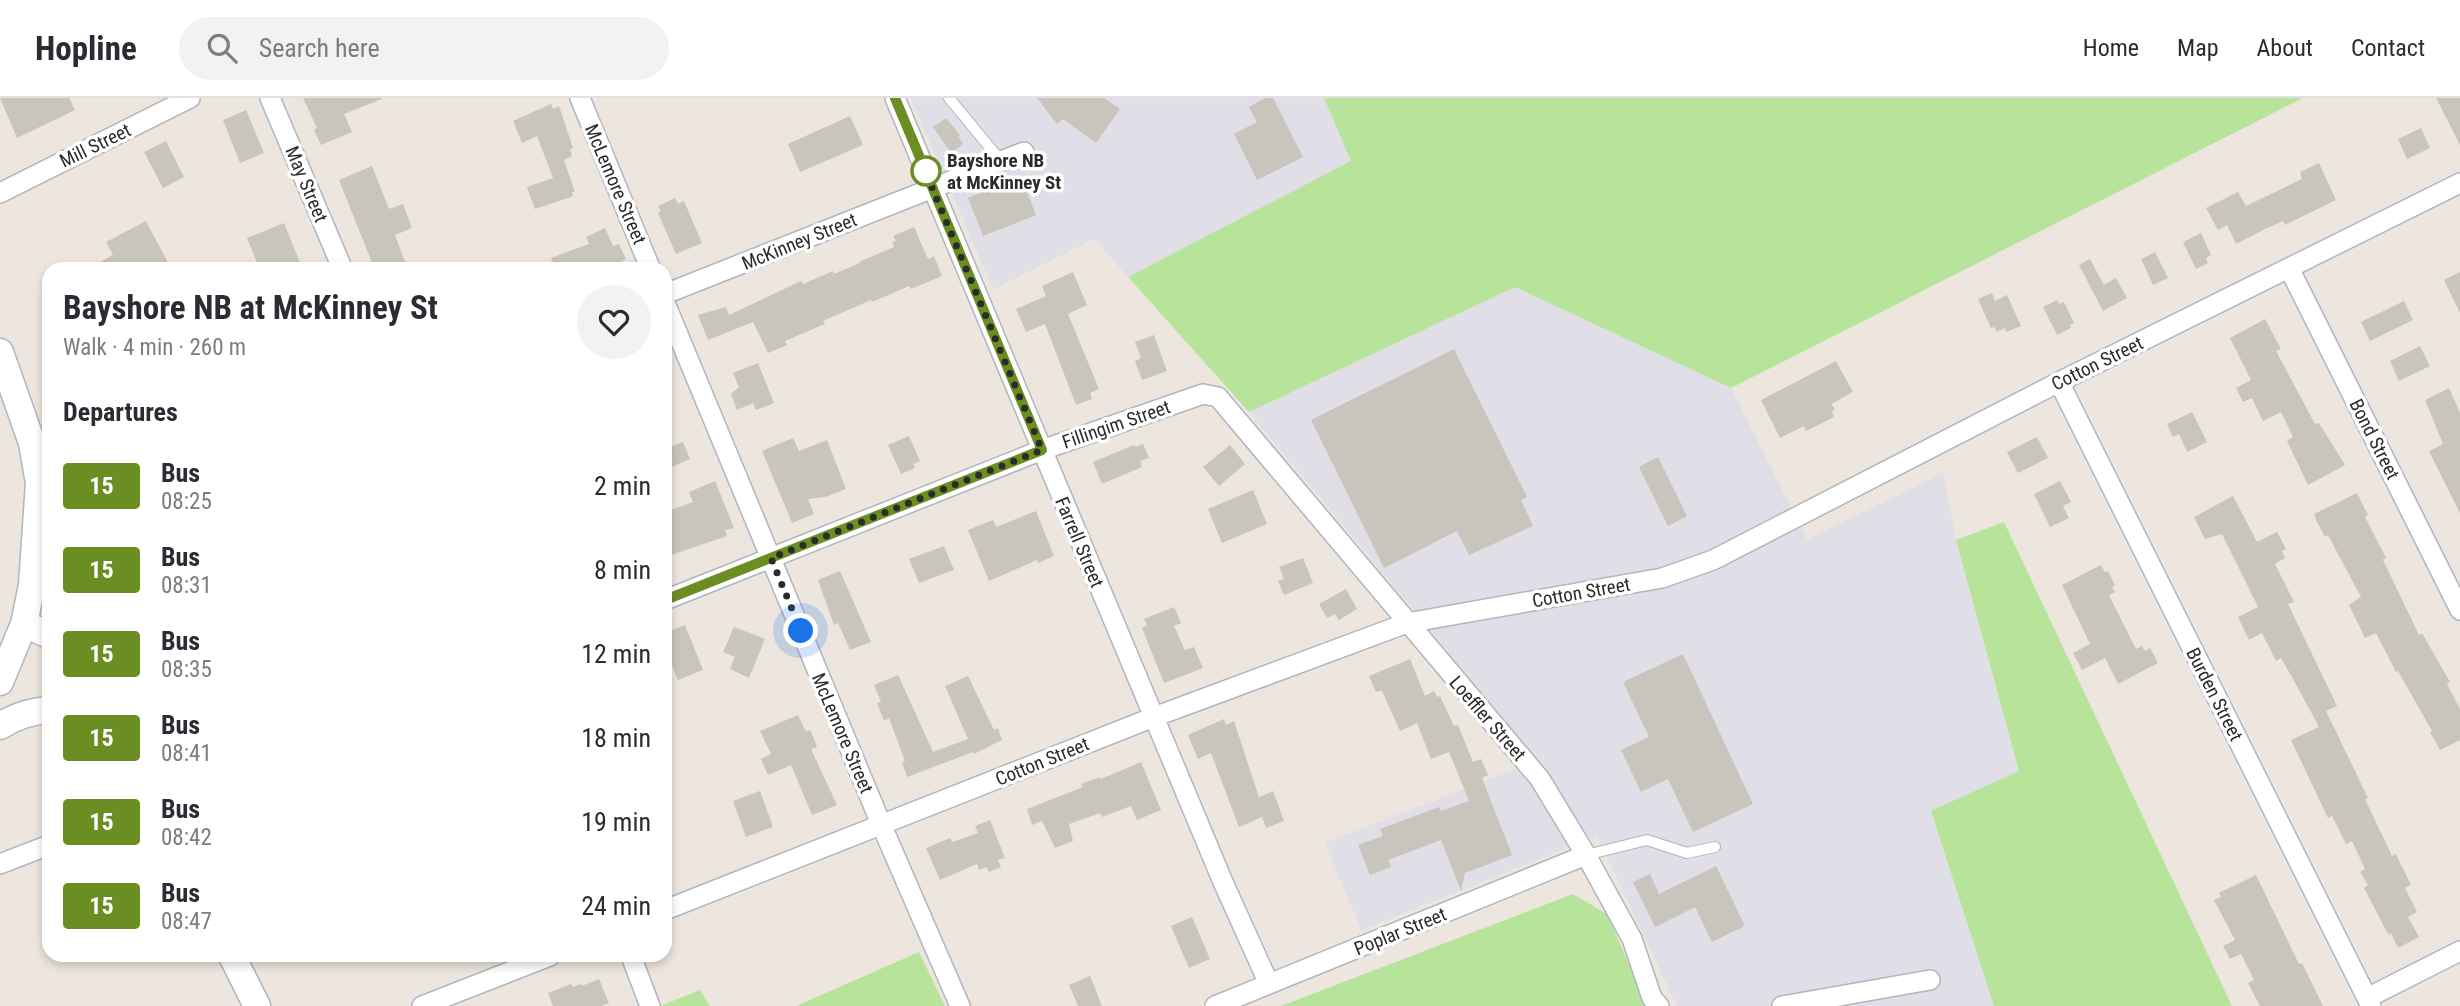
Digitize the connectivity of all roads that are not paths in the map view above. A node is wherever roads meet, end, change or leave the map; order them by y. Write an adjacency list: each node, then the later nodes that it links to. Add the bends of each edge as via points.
1 (190, 98): 10 (street, Mill Street)
2 (270, 98): 11 (street, May Street)
3 (580, 98): 12 (street, McLemore Street)
4 (895, 98): 9 (street, Farrell Street)
5 (949, 98): 7 (lane)
6 (1024, 152): 7 (street, McKinney Street)
7 (1001, 161): 9 (street, McKinney Street)
8 (2460, 183): 13 (street, Cotton Street)
9 (933, 188): 14 (street, McKinney Street); 18 (street, Farrell Street)
10 (0, 193)
11 (340, 262)
12 (648, 262)
13 (2289, 268): 17 (street, Cotton Street); 24 (street, Bond Street)
14 (672, 291)
15 (672, 320): 22 (street, McLemore Street)
16 (0, 352): 20 (street, via 32,443)
17 (2059, 382): 25 (street, Cotton Street, via 1713,560 1662,578); 44 (street, Burden Street)
18 (1042, 450): 19 (street, Fillingim Street, via 1203,394 1218,397); 22 (street, Fillingim Street); 30 (street, Farrell Street)
19 (1270, 460): 25 (street, Loeffler Street)
20 (39, 482): 21 (street); 26 (street, via 32,585)
21 (42, 491)
22 (771, 558): 23 (street, Fillingim Street); 32 (street, McLemore Street)
23 (672, 597)
24 (2460, 610)
25 (1407, 623): 30 (street, Cotton Street); 35 (street, Loeffler Street, via 1540,779)
26 (24, 624): 27 (street); 28 (street)
27 (42, 632)
28 (0, 682)
29 (42, 710): 31 (street)
30 (1154, 716): 32 (street, Cotton Street); 43 (street, Farrell Street)
31 (0, 726)
32 (881, 824): 37 (street, Cotton Street); 49 (street, McLemore Street)
33 (1715, 847): 35 (lane, via 1687,853 1647,840)
34 (42, 848): 36 (street)
35 (1586, 855): 43 (street, Poplar Street); 51 (street, Loeffler Street, via 1632,939 1652,998)
36 (0, 864)
37 (672, 907)
38 (2460, 951): 44 (street)
39 (235, 962): 46 (street)
40 (535, 962): 47 (street)
41 (633, 962): 48 (street)
42 (1930, 980): 45 (street)
43 (1269, 984): 50 (street, Poplar Street)
44 (2369, 1002)
45 (1789, 1005)
46 (257, 1006)
47 (422, 1006)
48 (650, 1006)
49 (960, 1006)
50 (1215, 1006)
51 (1660, 1006)

